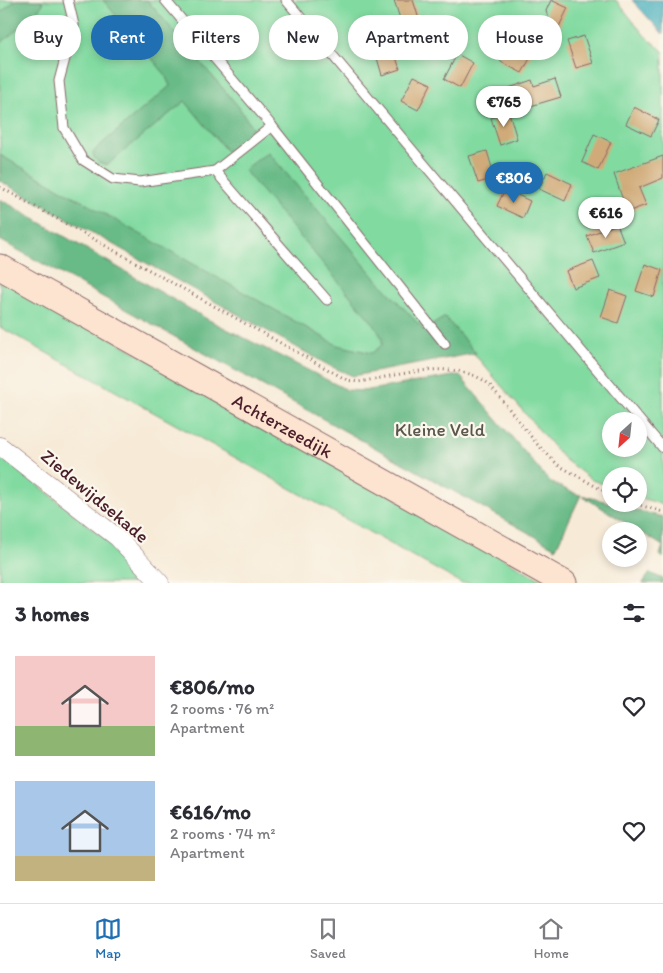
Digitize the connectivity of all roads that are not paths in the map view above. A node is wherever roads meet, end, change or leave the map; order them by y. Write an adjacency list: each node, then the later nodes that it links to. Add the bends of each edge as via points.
1 (68, 0): 5 (lane, via 74,25 59,81 64,128 83,160 114,179 140,182)
2 (165, 0): 4 (lane)
3 (286, 0): 10 (lane)
4 (272, 126): 5 (lane); 8 (lane)
5 (215, 171): 7 (lane)
6 (0, 267): 12 (main road, Achterzeedijk)
7 (327, 300)
8 (445, 344)
9 (0, 446): 11 (street, Ziedewijdsekade, via 118,538)
10 (663, 448)
11 (160, 583)
12 (564, 583)

